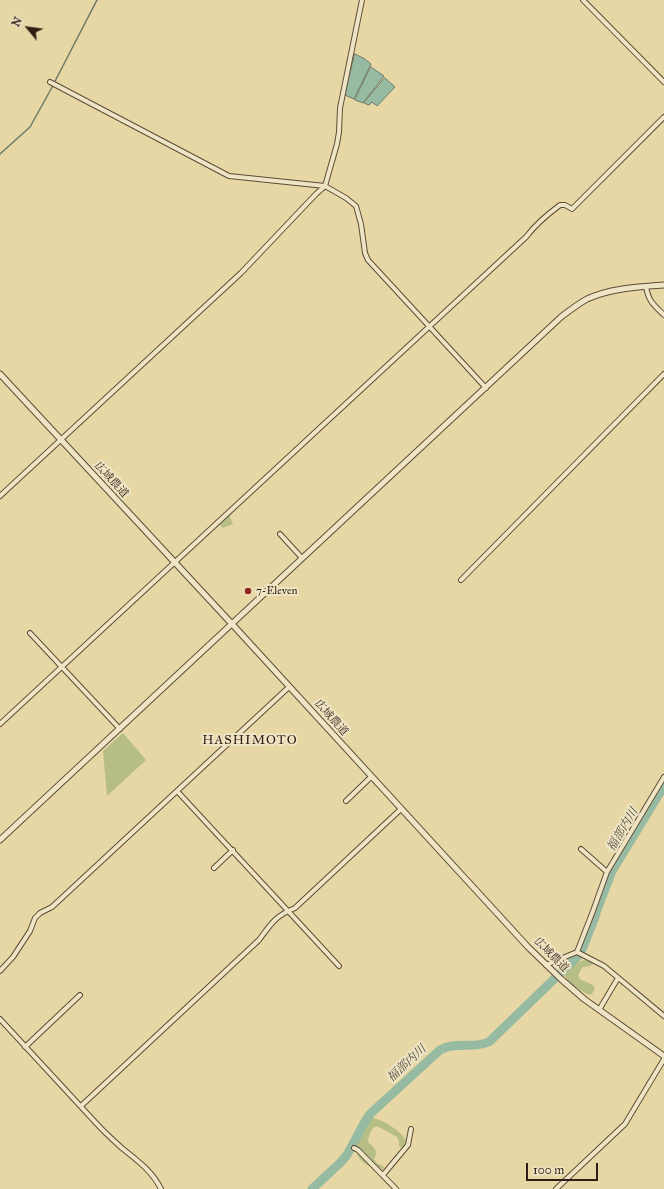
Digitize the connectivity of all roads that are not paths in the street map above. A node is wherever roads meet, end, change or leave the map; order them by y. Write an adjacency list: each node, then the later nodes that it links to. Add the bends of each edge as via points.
1 (362, 0): 6 (street, via 340,108 339,132)
2 (582, 0): 4 (street)
3 (50, 82): 6 (street, via 230,176)
4 (664, 82)
5 (664, 117): 10 (street, via 572,209 560,205 553,210)
6 (325, 186): 10 (street, via 356,206 368,260); 14 (street, via 241,273)
7 (664, 285): 8 (street)
8 (646, 286): 9 (street, via 651,302); 13 (street, via 601,294 576,306)
9 (664, 315)
10 (429, 327): 13 (street); 18 (street)
11 (0, 374): 14 (street, 広域農道)
12 (664, 374): 19 (street)
13 (486, 388): 17 (street)
14 (60, 440): 15 (street); 18 (street, 広域農道)
15 (0, 496)
16 (280, 534): 17 (street)
17 (302, 558): 20 (street)
18 (175, 562): 20 (street, 広域農道); 22 (street)
19 (461, 580)
20 (232, 624): 23 (street, 広域農道); 25 (street)
21 (30, 634): 22 (street)
22 (62, 667): 24 (street); 25 (street)
23 (289, 687): 26 (street, 広域農道); 28 (street)
24 (0, 724)
25 (120, 729): 31 (street)
26 (372, 777): 29 (street); 30 (street, 広域農道)
27 (664, 777): 35 (street)
28 (177, 791): 33 (street); 40 (street, via 52,907 35,918 30,931 13,957)
29 (346, 801)
30 (401, 809): 36 (street, via 295,908); 38 (street, 広域農道)
31 (0, 840)
32 (581, 848): 35 (street)
33 (233, 850): 34 (street); 36 (street)
34 (214, 868)
35 (607, 872): 37 (street)
36 (288, 910): 39 (street); 49 (street, via 278,916 259,940)
37 (577, 952): 38 (street); 41 (street, via 604,966)
38 (546, 965): 43 (street, 広域農道)
39 (339, 966)
40 (0, 971)
41 (618, 978): 43 (street); 44 (street)
42 (80, 994): 46 (street)
43 (599, 1010): 47 (street, 広域農道)
44 (664, 1016)
45 (0, 1020): 46 (street)
46 (25, 1047): 49 (street)
47 (664, 1056)
48 (664, 1059): 55 (street, via 625,1124)
49 (81, 1106): 53 (street, via 111,1139 150,1172)
50 (411, 1129): 52 (street, via 408,1145)
51 (354, 1148): 52 (street)
52 (383, 1175): 54 (street)
53 (161, 1189)
54 (396, 1189)
55 (556, 1189)

